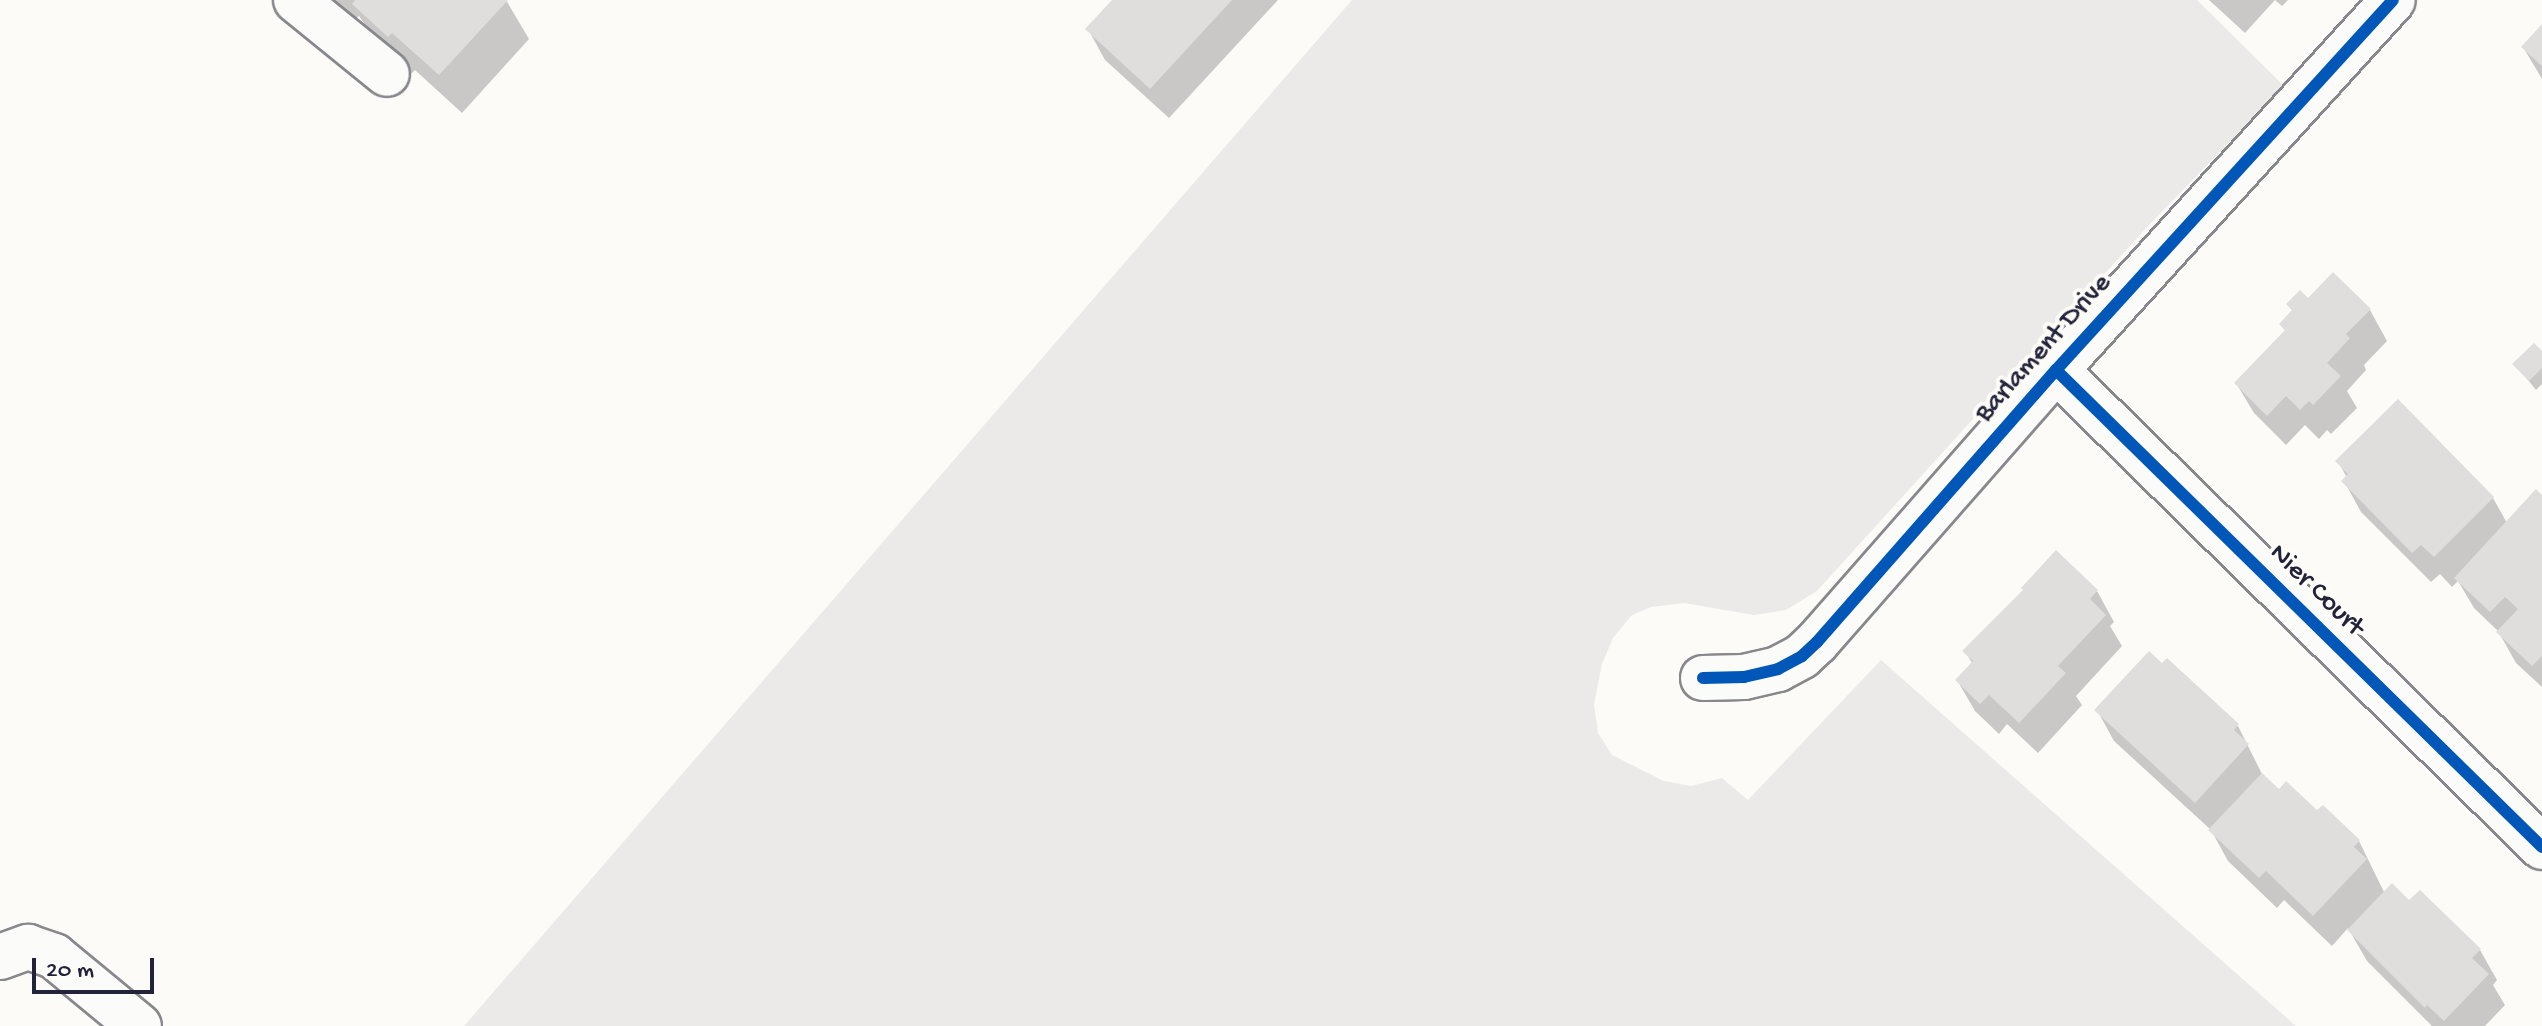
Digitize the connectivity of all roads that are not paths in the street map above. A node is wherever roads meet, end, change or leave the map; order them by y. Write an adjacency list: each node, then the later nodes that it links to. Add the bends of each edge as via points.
1 (296, 0): 3 (street)
2 (2393, 0): 4 (street, Barlament Drive)
3 (387, 74)
4 (2056, 370): 5 (street, Barlament Drive, via 1802,656 1778,669 1744,677); 6 (street, Nier Court)
5 (1703, 678)
6 (2542, 847)
7 (0, 957): 8 (street, via 28,947 54,956)
8 (139, 1026)

